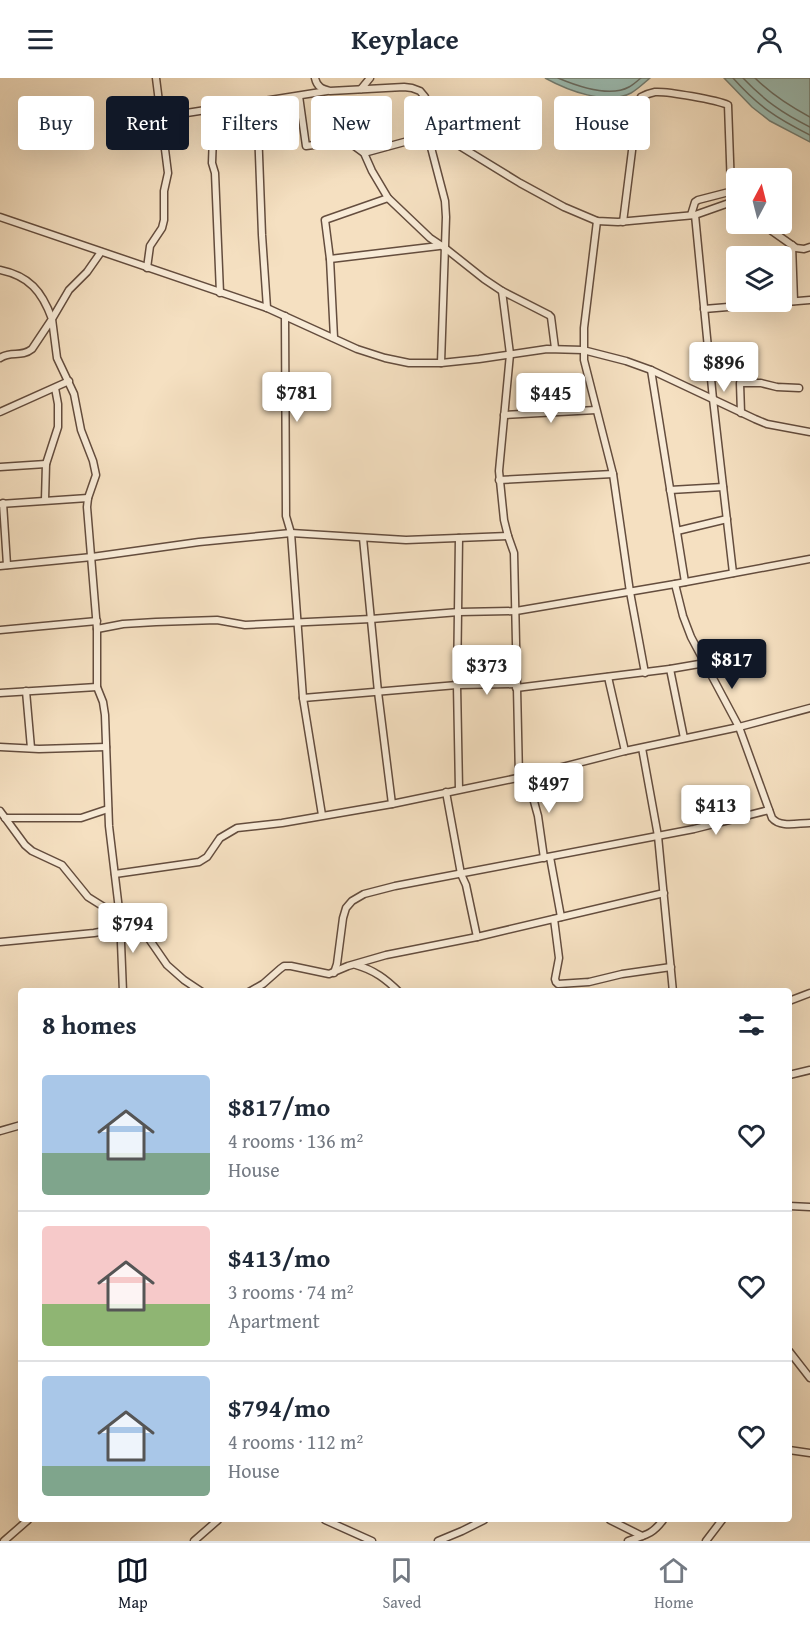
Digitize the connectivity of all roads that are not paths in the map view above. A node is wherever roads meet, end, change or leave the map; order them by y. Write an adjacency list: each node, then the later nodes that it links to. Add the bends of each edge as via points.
1 (156, 78): 6 (street)
2 (315, 78): 5 (street, via 316,84)
3 (370, 78): 4 (street)
4 (361, 89): 5 (street); 8 (street, via 404,87)
5 (330, 91): 7 (street)
6 (158, 96)
7 (298, 96)
8 (424, 96)
9 (299, 102): 16 (street, via 306,146 345,141)
10 (404, 142): 16 (street)
11 (166, 150): 29 (street, via 164,220 150,246)
12 (213, 150): 32 (street)
13 (258, 150): 35 (street)
14 (432, 150): 25 (street, via 447,217)
15 (467, 150): 21 (street, via 520,183)
16 (364, 153): 17 (street)
17 (388, 198): 25 (street); 28 (street, via 325,220)
18 (726, 204): 19 (street)
19 (693, 215): 22 (street); 22 (street, via 695,202 729,192 731,188 728,105 654,92 641,97 638,103); 36 (street)
20 (0, 217): 27 (street)
21 (597, 221): 22 (street); 41 (street)
22 (622, 222)
23 (776, 234): 24 (street)
24 (792, 245): 26 (street, via 799,249); 34 (street)
25 (443, 247): 28 (street); 31 (street); 44 (street)
26 (810, 247)
27 (101, 252): 29 (street); 38 (street, via 69,290)
28 (330, 259): 39 (street)
29 (147, 268): 32 (street)
30 (0, 270): 38 (street, via 28,281)
31 (502, 291): 40 (street, via 551,317); 42 (street)
32 (220, 292): 35 (street)
33 (810, 300): 34 (street)
34 (794, 301): 36 (street)
35 (267, 308): 37 (street)
36 (704, 309): 49 (street)
37 (285, 316): 39 (street); 66 (street, via 286,505)
38 (52, 319): 43 (street, via 28,352); 46 (street, via 57,358)
39 (334, 338): 44 (street, via 385,358)
40 (555, 348): 41 (street); 42 (street)
41 (583, 350): 45 (street); 50 (street)
42 (510, 354): 44 (street); 53 (street)
43 (0, 357)
44 (441, 363)
45 (651, 370): 49 (street); 60 (street)
46 (69, 381): 47 (street); 61 (street, via 95,471)
47 (55, 388): 51 (street); 55 (street, via 58,427)
48 (800, 388): 52 (street, via 740,383)
49 (713, 399): 52 (street); 59 (street)
50 (596, 410): 53 (street); 57 (street)
51 (0, 412)
52 (741, 413): 54 (street, via 767,424)
53 (504, 415): 58 (street)
54 (810, 432)
55 (46, 464): 56 (street); 62 (street)
56 (0, 467)
57 (613, 474): 58 (street); 76 (street)
58 (499, 480): 67 (street)
59 (723, 488): 60 (street); 64 (street)
60 (670, 490): 65 (street)
61 (88, 498): 62 (street); 70 (street)
62 (45, 501): 63 (street)
63 (1, 503): 72 (street)
64 (727, 519): 65 (street); 73 (street)
65 (677, 531): 74 (street)
66 (291, 533): 68 (street); 70 (street); 80 (street)
67 (508, 536): 69 (street); 77 (street, via 514,553)
68 (363, 538): 69 (street); 79 (street)
69 (459, 538): 78 (street)
70 (92, 557): 72 (street); 81 (street)
71 (810, 559): 73 (street)
72 (4, 565)
73 (733, 573): 74 (street)
74 (685, 582): 75 (street)
75 (675, 584): 76 (street); 83 (street, via 687,626)
76 (630, 592): 77 (street); 85 (street)
77 (516, 611): 78 (street); 88 (street)
78 (459, 612): 79 (street); 87 (street)
79 (370, 619): 80 (street); 91 (street)
80 (297, 623): 81 (street, via 245,625 217,620); 93 (street)
81 (97, 625): 82 (street); 89 (street)
82 (0, 630)
83 (705, 663): 84 (street); 95 (street)
84 (670, 669): 85 (street); 96 (street)
85 (645, 673): 86 (street)
86 (608, 677): 88 (street); 101 (street)
87 (457, 685): 88 (street); 91 (street); 104 (street)
88 (516, 686): 103 (street)
89 (97, 687): 90 (street); 98 (street, via 104,709)
90 (26, 692): 92 (street); 99 (street)
91 (378, 692): 93 (street); 106 (street)
92 (0, 693)
93 (303, 698): 110 (street)
94 (810, 708): 95 (street)
95 (739, 727): 96 (street); 108 (street)
96 (684, 738): 100 (street)
97 (0, 747): 99 (street)
98 (106, 747): 99 (street); 107 (street)
99 (31, 748)
100 (642, 748): 101 (street); 113 (street)
101 (625, 752): 102 (street)
102 (527, 776): 103 (street); 114 (street)
103 (519, 777): 104 (street)
104 (459, 789): 105 (street)
105 (446, 792): 106 (street); 116 (street)
106 (392, 804): 110 (street)
107 (108, 809): 111 (street, via 81,818); 115 (street)
108 (769, 810): 112 (street, via 775,822 781,824); 113 (street)
109 (0, 811): 111 (street)
110 (322, 815): 115 (street, via 237,828 220,838 199,862)
111 (5, 818): 118 (street, via 25,845 62,865 88,897)
112 (810, 823)
113 (658, 836): 114 (street); 117 (street)
114 (547, 858): 116 (street); 119 (street)
115 (116, 874): 118 (street)
116 (461, 874): 121 (street); 125 (street, via 394,885 352,901 343,918)
117 (664, 893): 119 (street); 124 (street)
118 (120, 918): 120 (street); 127 (street, via 140,929 167,965)
119 (557, 918): 121 (street); 124 (street, via 558,984)
120 (120, 928): 122 (street); 126 (street)
121 (477, 937): 123 (street)
122 (0, 942)
123 (356, 965): 125 (street); 129 (street, via 377,973)
124 (670, 967): 130 (street)
125 (334, 974): 128 (street, via 284,966)
126 (123, 988)
127 (196, 988)
128 (256, 988)
129 (395, 988)
130 (673, 988)
131 (810, 993): 132 (street)
132 (792, 1000)
133 (810, 1070): 134 (street)
134 (792, 1074)
135 (18, 1126): 136 (street)
136 (0, 1131)
137 (792, 1206): 138 (street)
138 (810, 1206)
139 (792, 1355): 140 (street)
140 (810, 1378)
141 (792, 1450): 142 (street)
142 (810, 1453)
143 (26, 1522): 151 (street)
144 (216, 1522): 152 (street)
145 (329, 1522): 153 (street)
146 (480, 1522): 154 (street)
147 (614, 1522): 150 (street)
148 (662, 1522): 150 (street, via 654,1532)
149 (720, 1522): 156 (street)
150 (642, 1536): 155 (street)
151 (4, 1541)
152 (194, 1541)
153 (372, 1541)
154 (438, 1541)
155 (628, 1541)
156 (706, 1541)

